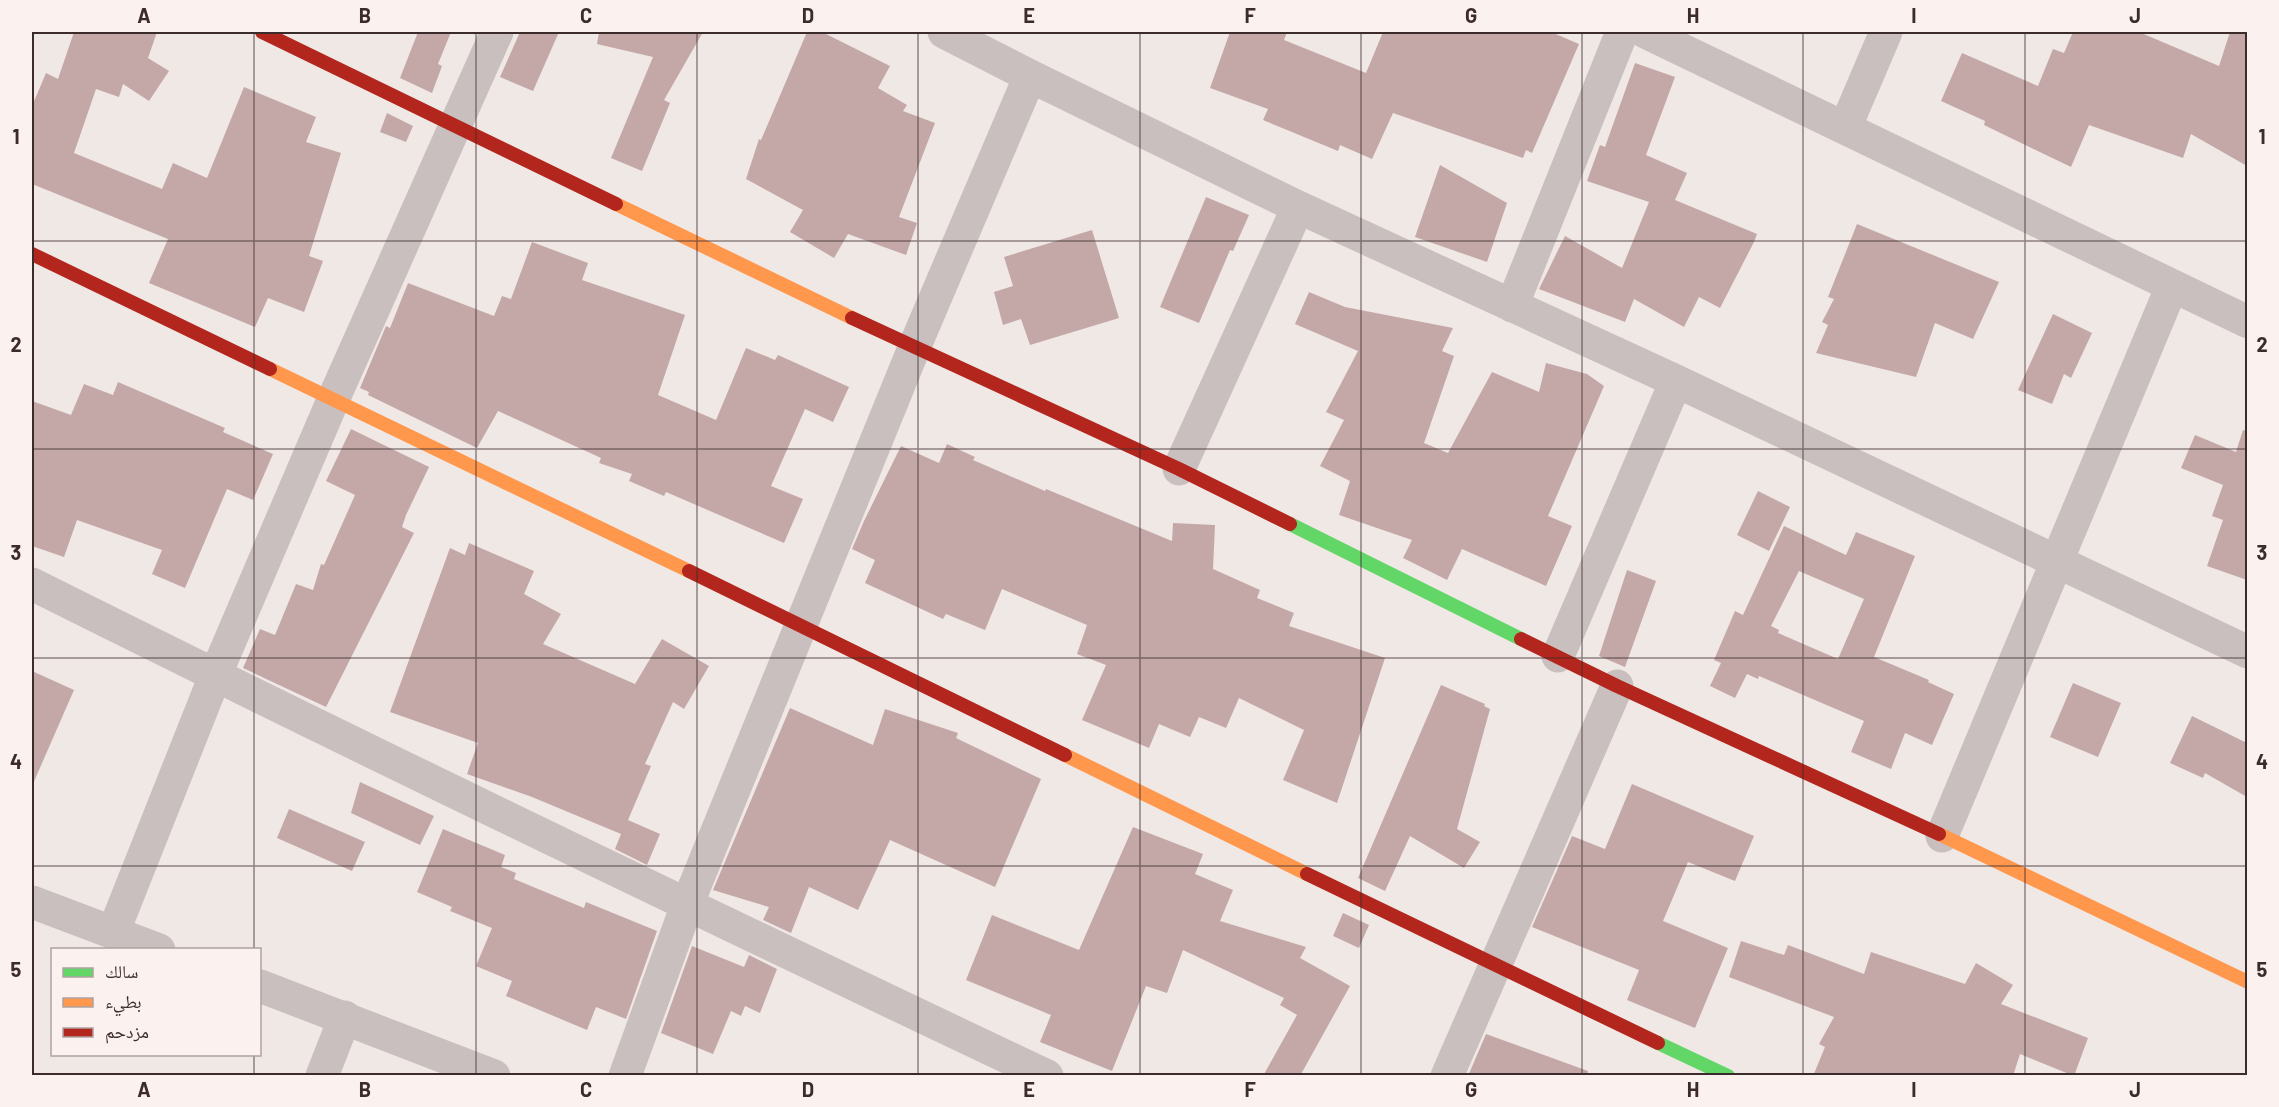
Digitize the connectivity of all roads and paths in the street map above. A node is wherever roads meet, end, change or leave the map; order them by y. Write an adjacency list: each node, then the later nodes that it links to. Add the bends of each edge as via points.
1 (262, 32): 8 (street)
2 (496, 32): 8 (street)
3 (944, 32): 7 (street)
4 (1622, 32): 13 (street)
5 (1645, 32): 9 (street)
6 (1886, 32): 9 (street)
7 (1030, 76): 10 (street); 15 (street)
8 (455, 125): 15 (street); 17 (street)
9 (1845, 128): 12 (street)
10 (1298, 207): 13 (street); 18 (street)
11 (32, 254): 17 (street)
12 (2172, 286): 14 (street); 19 (street)
13 (1512, 306): 16 (street)
14 (2247, 322)
15 (914, 348): 18 (street); 21 (street)
16 (1676, 381): 19 (street); 23 (street)
17 (333, 400): 21 (street); 24 (street)
18 (1179, 469): 23 (street)
19 (2056, 561): 22 (street); 26 (street)
20 (32, 584): 24 (street)
21 (802, 626): 28 (street); 31 (street)
22 (2247, 652)
23 (1558, 656): 25 (street)
24 (215, 676): 28 (street); 29 (street)
25 (1617, 686): 26 (street); 31 (street)
26 (1942, 836): 32 (street)
27 (32, 902): 29 (street)
28 (687, 905): 37 (street); 38 (street)
29 (114, 933): 30 (street)
30 (154, 948)
31 (1495, 966): 39 (street); 40 (street)
32 (2247, 982)
33 (261, 986): 34 (street)
34 (345, 1017): 35 (street); 36 (street)
35 (322, 1076)
36 (494, 1076)
37 (625, 1076)
38 (1047, 1076)
39 (1448, 1076)
40 (1728, 1076)

